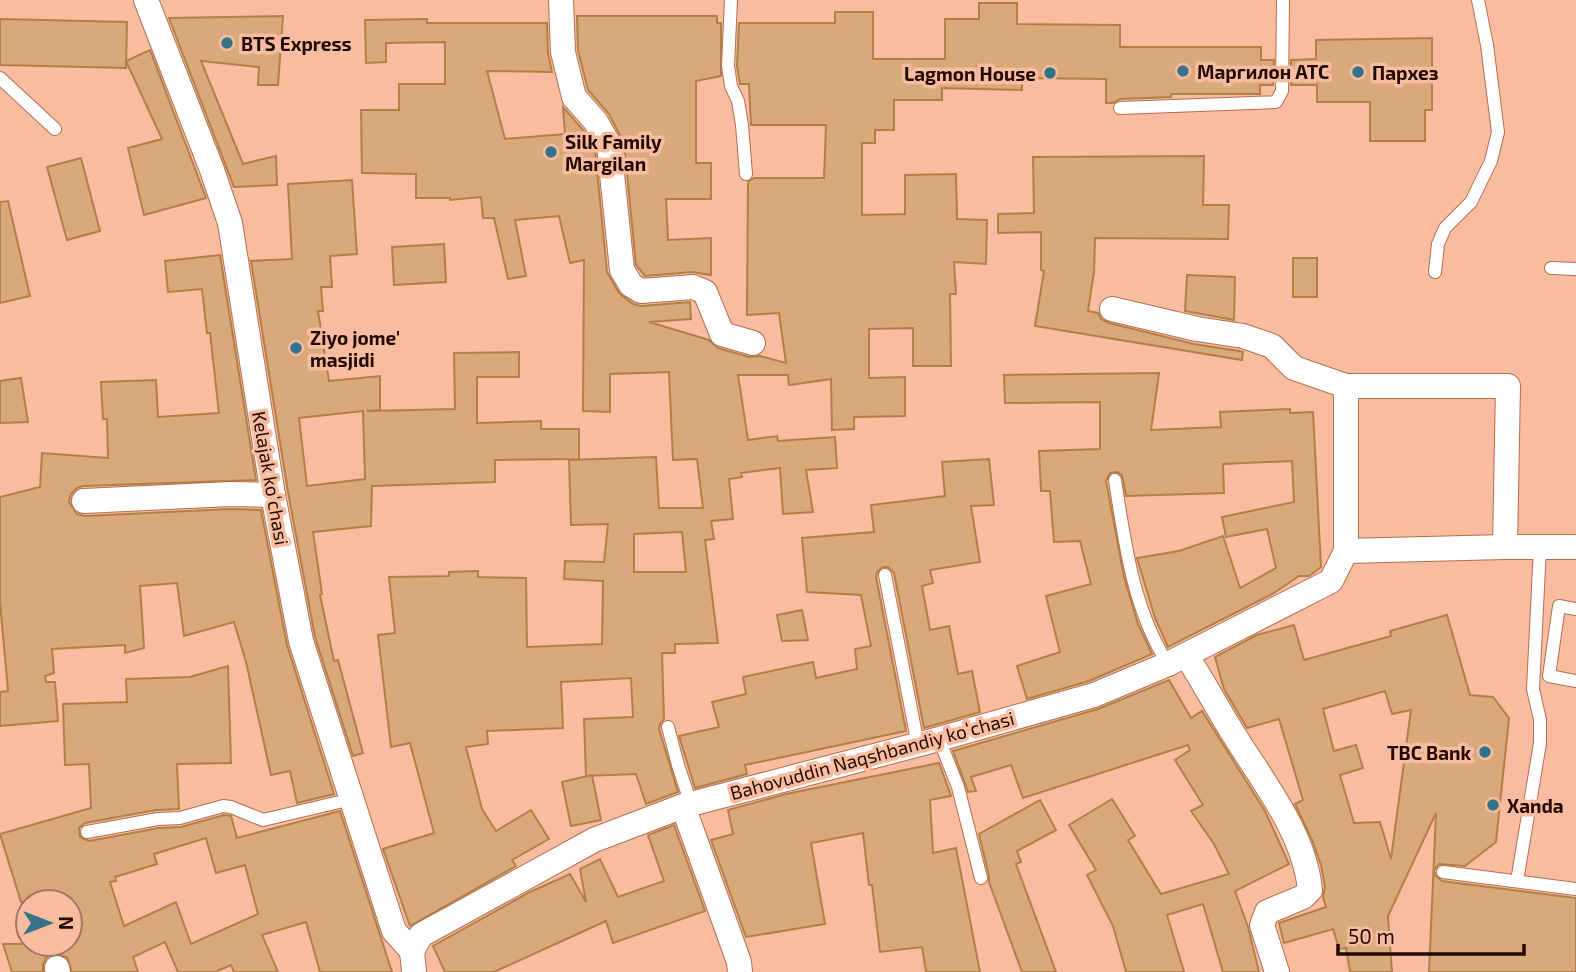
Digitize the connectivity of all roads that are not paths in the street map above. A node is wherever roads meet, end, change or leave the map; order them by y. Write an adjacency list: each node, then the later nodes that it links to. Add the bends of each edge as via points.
1 (146, 0): 17 (street, Kelajak koʻchasi, via 230,223)
2 (561, 0): 14 (street, via 563,52 575,97 609,145 622,270 631,285 641,290 693,287 705,292 722,334)
3 (731, 0): 9 (lane, via 728,66 738,101)
4 (1283, 0): 7 (lane, via 1282,91 1276,102)
5 (1478, 0): 12 (lane, via 1498,132 1491,161 1471,202 1445,228)
6 (0, 78): 8 (lane)
7 (1120, 108)
8 (55, 129)
9 (746, 174)
10 (1551, 268): 11 (lane)
11 (1576, 270)
12 (1435, 272)
13 (1112, 309): 15 (street, via 1243,336 1272,346 1294,368)
14 (753, 343)
15 (1346, 386): 19 (street, via 1508,386); 22 (street)
16 (1115, 480): 25 (lane, via 1138,599 1154,642)
17 (273, 495): 18 (street); 29 (street, Kelajak koʻchasi, via 301,642)
18 (84, 501)
19 (1506, 547): 20 (street); 22 (street)
20 (1540, 547): 21 (street); 34 (lane, via 1533,690 1540,743)
21 (1576, 547)
22 (1346, 551): 25 (street, Bahovuddin Naqshbandiy koʻchasi, via 1331,581)
23 (885, 575): 28 (lane)
24 (1576, 609): 26 (lane, via 1559,606 1549,676)
25 (1177, 660): 28 (street, Bahovuddin Naqshbandiy koʻchasi, via 1094,695); 38 (street, via 1271,794 1308,867 1310,890 1267,912 1262,925)
26 (1576, 681)
27 (668, 727): 30 (lane)
28 (929, 742): 30 (street, Bahovuddin Naqshbandiy koʻchasi); 33 (lane, via 958,787)
29 (352, 799): 31 (lane, via 263,820 223,806 180,818); 36 (street, Kelajak koʻchasi, via 394,931)
30 (687, 805): 36 (street, Bahovuddin Naqshbandiy koʻchasi, via 594,840 421,935); 37 (street)
31 (88, 832)
32 (1443, 872): 34 (lane)
33 (981, 878)
34 (1517, 881): 35 (lane)
35 (1576, 889)
36 (413, 962)
37 (740, 972)
38 (1277, 972)

